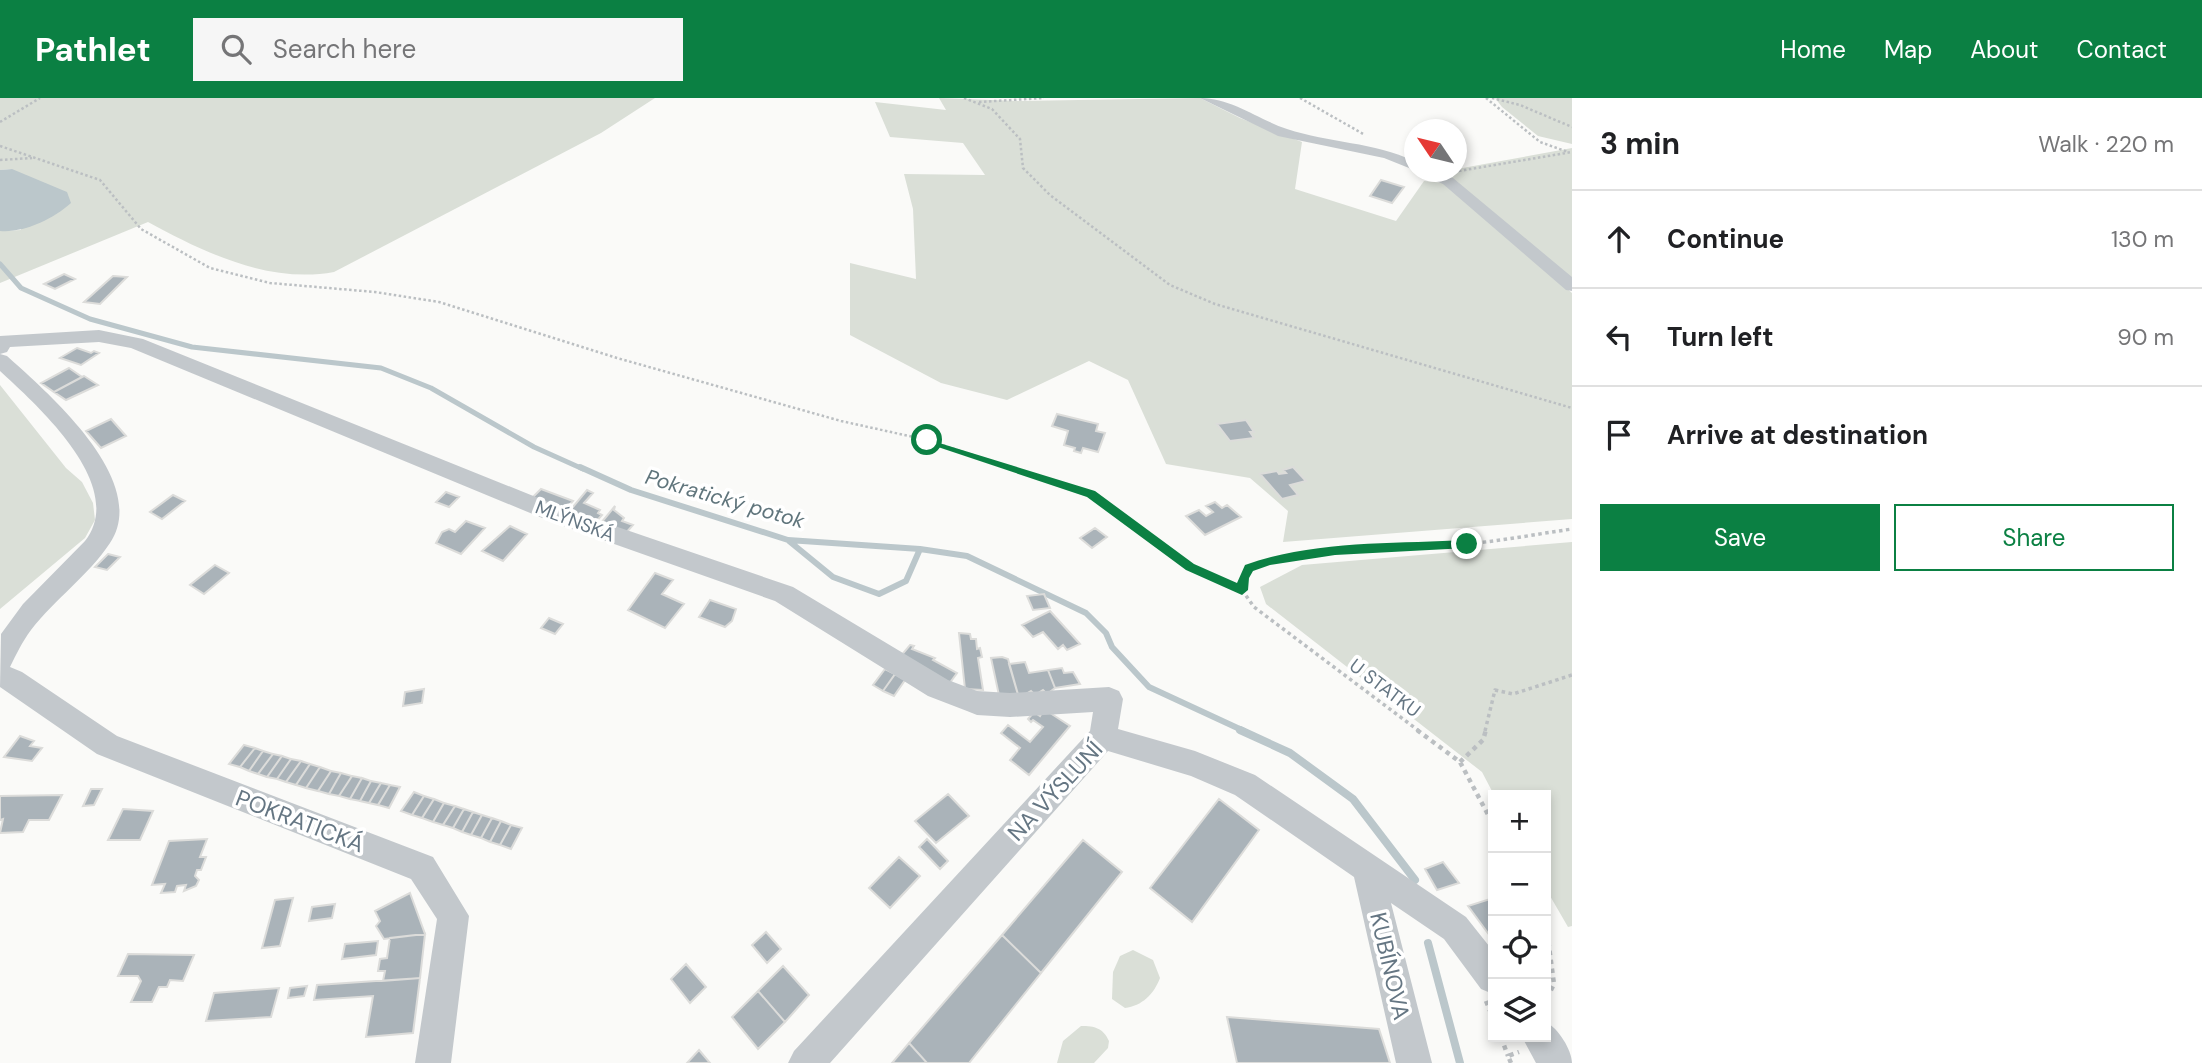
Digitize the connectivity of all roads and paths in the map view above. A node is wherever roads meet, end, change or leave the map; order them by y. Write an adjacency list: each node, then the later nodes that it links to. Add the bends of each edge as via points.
1 (40, 98): 10 (path)
2 (964, 98): 9 (path)
3 (1044, 98): 9 (path)
4 (1208, 98): 14 (street, via 1283,133)
5 (1300, 98): 14 (path, via 1372,139)
6 (1486, 98): 13 (path, via 1540,142)
7 (1492, 98): 8 (path)
8 (1500, 99): 11 (path)
9 (977, 102): 23 (path, via 992,109 1020,139 1023,168 1050,195 1170,285 1215,304)
10 (0, 122)
11 (1572, 127)
12 (0, 146): 15 (path)
13 (1571, 152): 18 (path)
14 (1388, 154): 17 (street)
15 (34, 158): 16 (path); 25 (path, via 100,180 141,229 210,268 270,283 439,302 617,358 940,444 1091,494 1190,567)
16 (0, 160)
17 (1404, 161)
18 (1467, 169)
19 (1449, 182): 20 (street)
20 (1572, 286)
21 (0, 348): 29 (street, MLÝNSKÁ, via 4,341 99,336 136,343 560,516 784,594 938,688 977,703 1109,699)
22 (0, 360): 26 (street, via 89,455 105,482 112,516 103,535 22,624)
23 (1572, 408)
24 (1572, 529): 25 (path, via 1467,544 1335,551 1269,561 1249,568)
25 (1242, 590): 30 (path, U STATKU, via 1254,607)
26 (0, 660)
27 (1572, 675): 30 (path, via 1513,694 1495,690 1483,740)
28 (0, 676): 39 (street, POKRATICKÁ, via 13,680 107,745 422,868 453,916)
29 (1103, 737): 32 (street, NA VÝSLUNÍ, via 1225,775); 40 (street, NA VÝSLUNÍ)
30 (1460, 762): 31 (path, U STATKU)
31 (1488, 815)
32 (1367, 868): 34 (street, NA VÝSLUNÍ, via 1455,928); 41 (street, KUBÍNOVA)
33 (1551, 962): 35 (path)
34 (1488, 971)
35 (1551, 990)
36 (1503, 1042): 38 (path)
37 (1542, 1042): 42 (street)
38 (1508, 1056)
39 (433, 1063)
40 (806, 1063)
41 (1414, 1063)
42 (1557, 1063)

